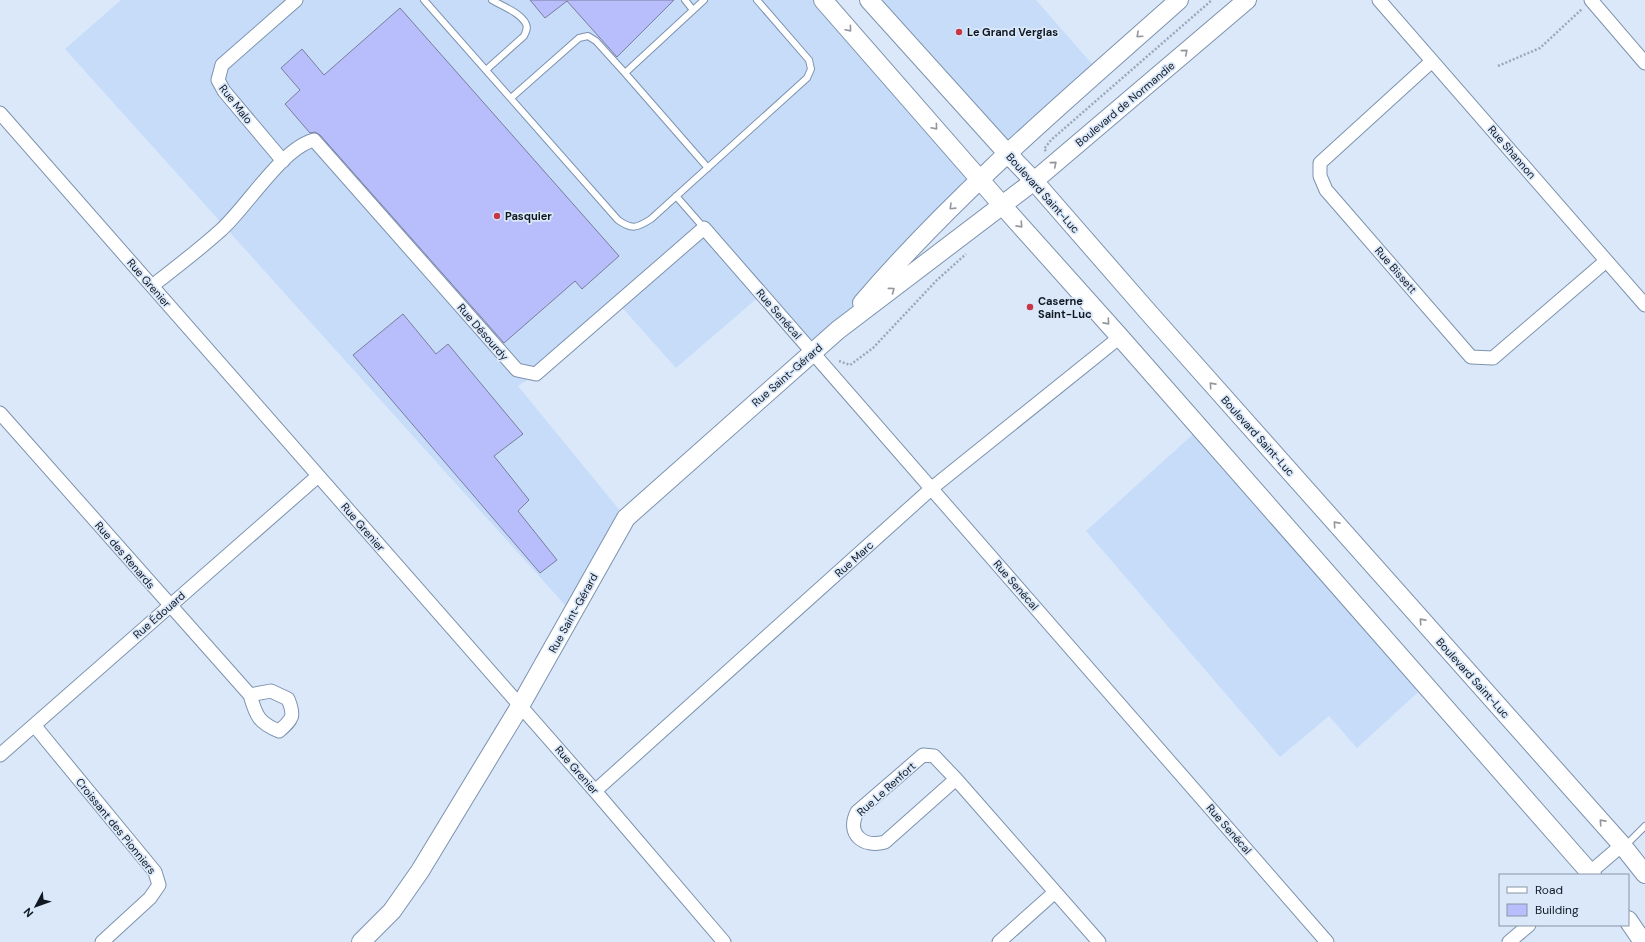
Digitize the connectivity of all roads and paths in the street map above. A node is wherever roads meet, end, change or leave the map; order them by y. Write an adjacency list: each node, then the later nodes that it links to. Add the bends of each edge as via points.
1 (296, 0): 24 (street, Rue Malo, via 222,65 218,80 224,91)
2 (424, 0): 18 (lane)
3 (492, 0): 18 (lane, via 518,16 526,23 527,29 524,36)
4 (685, 0): 14 (lane)
5 (704, 0): 14 (lane)
6 (757, 0): 25 (lane, via 809,60 811,69 807,78)
7 (823, 0): 26 (street, one-way to 26)
8 (869, 0): 22 (street, Boulevard Saint-Luc)
9 (1179, 0): 22 (street, one-way to 22)
10 (1212, 0): 23 (path, via 1051,140 1044,149)
11 (1247, 0): 27 (street, Boulevard de Normandie, one-way to 11)
12 (1379, 0): 15 (street, Rue Shannon)
13 (1588, 3): 16 (street); 17 (path, via 1540,48)
14 (694, 10): 19 (lane)
15 (1432, 61): 32 (street, Rue Shannon); 32 (street, Rue Bissett, via 1320,163 1320,176 1326,190 1471,357 1493,358)
16 (1645, 63)
17 (1498, 66)
18 (486, 70): 20 (lane)
19 (624, 73): 20 (lane, via 596,41 588,36 583,37); 25 (lane)
20 (511, 98): 28 (lane, via 618,220 628,227 640,226 651,219)
21 (0, 113): 33 (street, Rue Grenier)
22 (1007, 153): 26 (street); 27 (street, Boulevard Saint-Luc)
23 (1049, 155)
24 (283, 161): 30 (street, Rue Désourdy, via 305,142 314,140 517,370 529,373 536,374); 33 (street, via 222,230)
25 (708, 168): 28 (lane)
26 (980, 180): 29 (street); 35 (street, Rue Saint-Gérard, one-way to 35, via 903,255)
27 (1034, 181): 29 (street, Boulevard de Normandie); 50 (street, Boulevard Saint-Luc, one-way to 27)
28 (676, 196): 30 (lane)
29 (1002, 205): 35 (street, Rue Saint-Gérard, one-way to 29); 36 (street, one-way to 36)
30 (704, 228): 37 (street, Rue Senécal)
31 (970, 251): 38 (path, via 937,280 873,348)
32 (1606, 261): 34 (street, Rue Shannon)
33 (152, 286): 40 (street, Rue Grenier)
34 (1645, 305)
35 (838, 330): 37 (street, Rue Saint-Gérard)
36 (1120, 337): 41 (street, Rue Marc); 51 (street)
37 (813, 352): 41 (street, Rue Senécal); 44 (street, Rue Saint-Gérard, via 626,518)
38 (850, 365)
39 (0, 413): 42 (street, Rue des Renards)
40 (318, 476): 42 (street, Rue Édouard); 44 (street, Rue Grenier)
41 (932, 488): 48 (street, Rue Marc); 61 (street, Rue Senécal)
42 (170, 606): 43 (street, Rue des Renards); 45 (street, Rue Édouard)
43 (250, 696)
44 (520, 706): 48 (street, Rue Grenier); 57 (street, Rue Saint-Gérard, via 420,871 392,911)
45 (34, 725): 46 (street, Rue Édouard); 56 (street, Croissant des Pionniers, via 155,872 159,886 150,898)
46 (0, 755)
47 (956, 779): 47 (street, Rue Le Renfort, via 934,756 923,755 857,812 852,822 854,831 862,840 874,845 885,842); 53 (street, Rue Le Renfort)
48 (595, 791): 58 (street, Rue Grenier)
49 (1645, 826): 50 (lane)
50 (1623, 846): 51 (street); 52 (street, Boulevard Saint-Luc)
51 (1590, 874)
52 (1645, 874)
53 (1055, 892): 59 (street); 60 (street, Rue Le Renfort)
54 (1629, 921): 63 (street)
55 (1528, 926): 62 (street)
56 (102, 942)
57 (361, 942)
58 (724, 942)
59 (999, 942)
60 (1099, 942)
61 (1327, 942)
62 (1509, 942)
63 (1643, 942)

